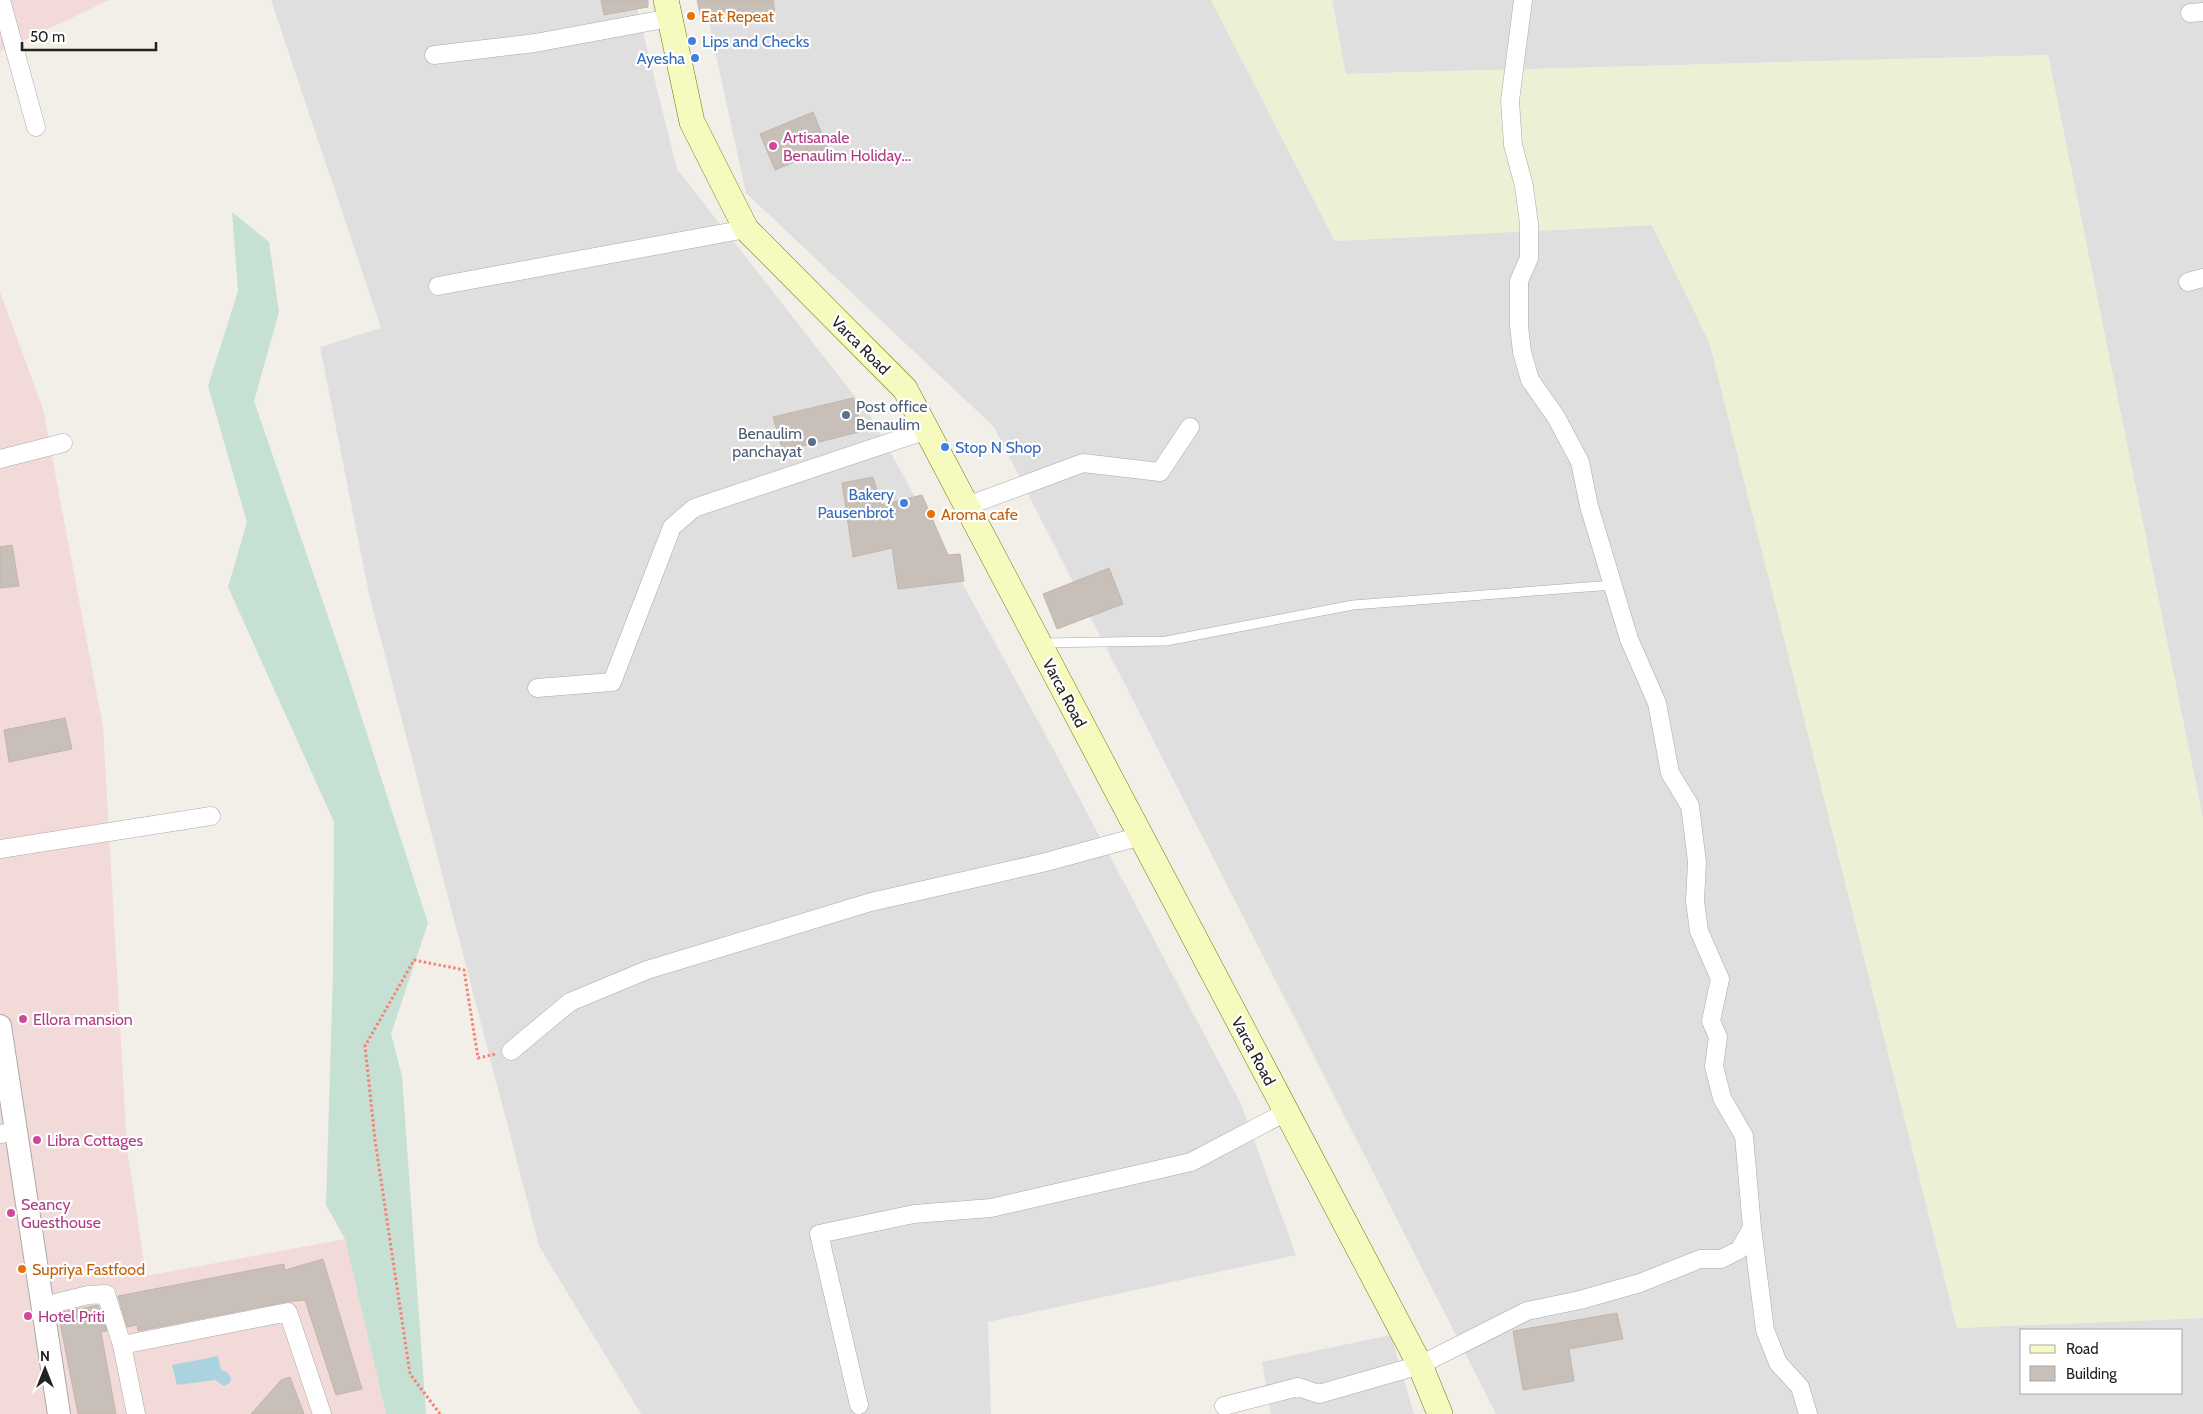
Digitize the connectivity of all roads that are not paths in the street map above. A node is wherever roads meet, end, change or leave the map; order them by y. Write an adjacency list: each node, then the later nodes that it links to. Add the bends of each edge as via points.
1 (1, 0): 5 (street)
2 (1523, 0): 13 (street, via 1510,101 1513,145 1524,186 1529,224 1529,258 1519,281 1522,352 1530,380 1556,417 1580,462 1589,506)
3 (668, 9): 4 (street, via 535,43); 6 (main road, Varca Road, via 692,122)
4 (434, 55)
5 (36, 127)
6 (746, 230): 7 (street); 9 (main road, Varca Road, via 905,389)
7 (438, 286)
8 (1190, 427): 12 (street, via 1160,472 1083,463)
9 (926, 430): 12 (main road, Varca Road); 15 (street, via 694,508 672,527 612,682)
10 (62, 444): 11 (street)
11 (0, 460)
12 (967, 506): 14 (main road, Varca Road)
13 (1614, 585): 14 (lane, via 1353,605 1166,641); 23 (street, via 1629,638 1657,703 1670,773 1690,806 1697,862 1695,901 1699,930 1720,979 1711,1021 1718,1037 1714,1066 1722,1098 1744,1136)
14 (1039, 643): 17 (main road, Varca Road)
15 (537, 688)
16 (211, 816): 18 (street)
17 (1141, 836): 20 (street, via 1046,862 872,902 647,970 570,1002); 21 (main road, Varca Road)
18 (0, 849)
19 (0, 1026): 22 (street)
20 (511, 1051)
21 (1286, 1112): 26 (main road, Varca Road); 27 (street, via 1191,1162 991,1208 914,1214 819,1234)
22 (8, 1133): 24 (street)
23 (1752, 1228): 26 (street, via 1739,1250 1721,1259 1700,1259 1640,1283 1527,1311); 33 (street, via 1765,1330 1778,1363 1800,1388)
24 (44, 1306): 25 (street, via 106,1294); 29 (street)
25 (122, 1345): 30 (street); 31 (street, via 288,1312)
26 (1420, 1365): 28 (street, via 1319,1394 1298,1387); 32 (main road, Varca Road)
27 (858, 1405)
28 (1224, 1406)
29 (59, 1414)
30 (136, 1414)
31 (322, 1414)
32 (1440, 1414)
33 (1808, 1414)

